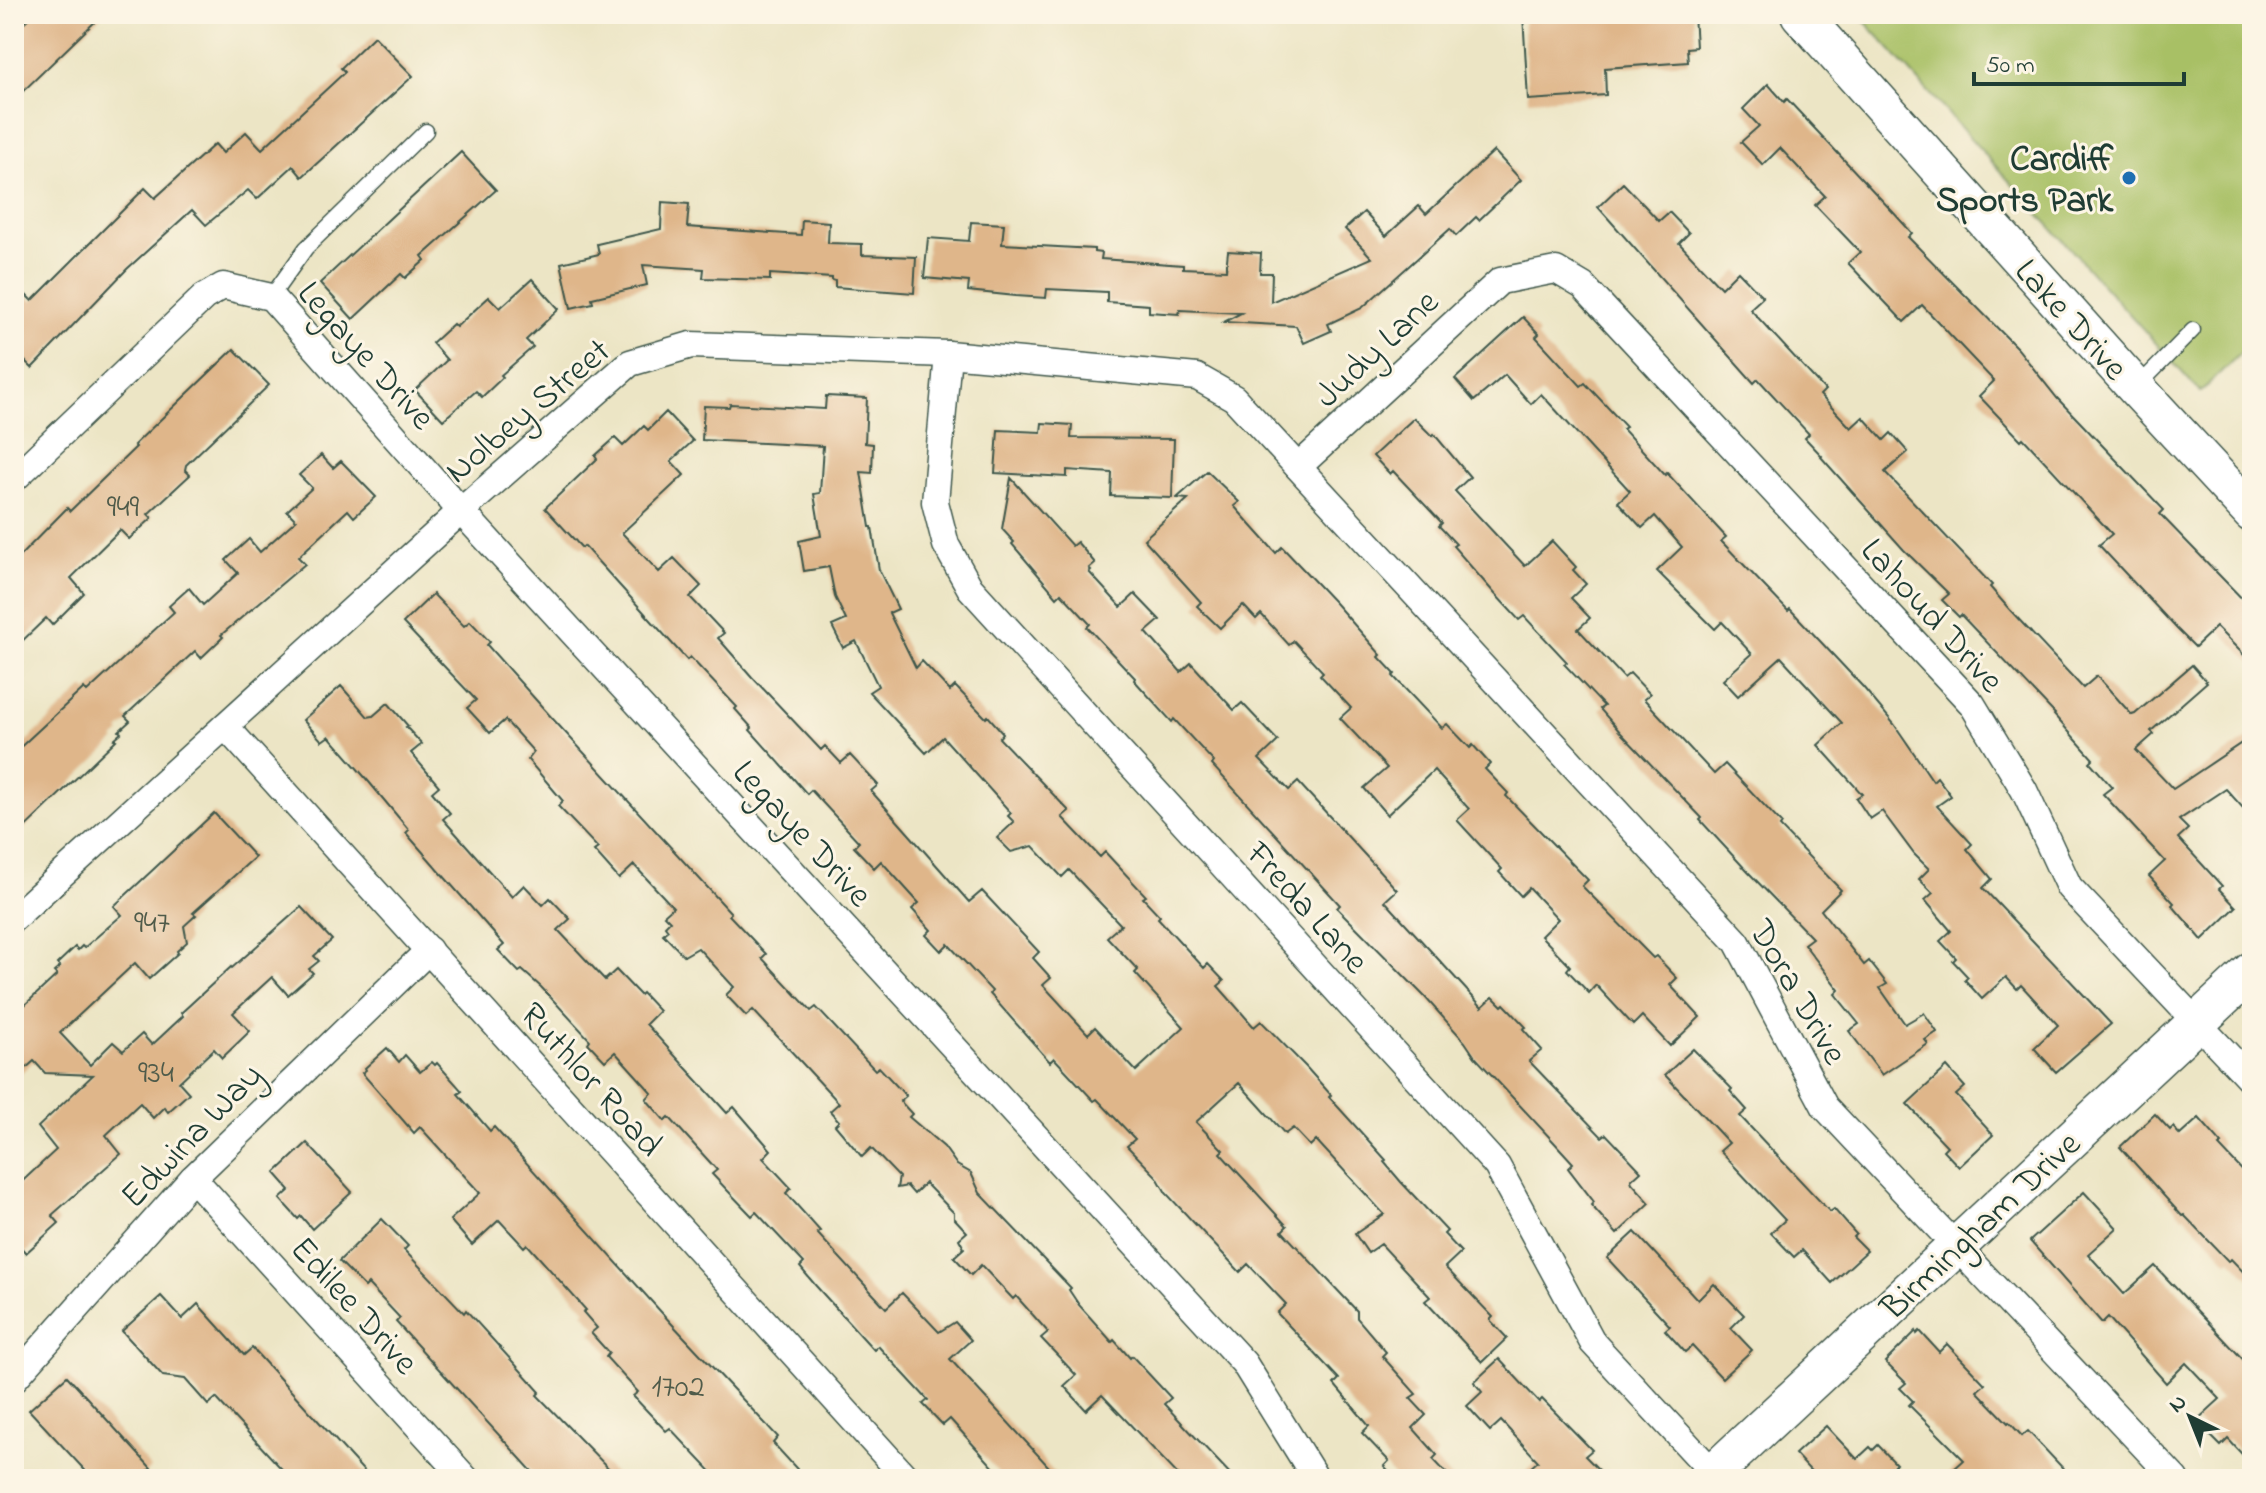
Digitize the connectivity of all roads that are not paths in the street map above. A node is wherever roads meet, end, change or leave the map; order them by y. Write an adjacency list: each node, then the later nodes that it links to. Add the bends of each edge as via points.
1 (1800, 14): 7 (main road, Lake Drive)
2 (426, 131): 4 (lane, via 306,248)
3 (1500, 281): 8 (street, Judy Lane); 16 (street, Lahoud Drive, via 1556,270 1583,286 1972,704 2024,790 2069,887)
4 (271, 297): 9 (street, Legaye Drive, via 223,286 204,297); 10 (street, Legaye Drive)
5 (2193, 330): 7 (lane)
6 (948, 354): 8 (street, Nolbey Street, via 1197,377 1234,398); 10 (street, Nolbey Street, via 691,345 630,363); 21 (street, Freda Lane, via 935,502 946,545 970,588 1497,1166 1593,1343)
7 (2136, 388): 11 (main road, Lake Drive)
8 (1298, 467): 19 (street, Dora Drive, via 1737,942 1825,1107)
9 (14, 479)
10 (461, 511): 12 (street, Nolbey Street); 24 (street, Legaye Drive, via 1244,1363)
11 (2252, 513)
12 (225, 726): 13 (street, Nolbey Street); 14 (street, Ruthlor Road)
13 (14, 918)
14 (429, 950): 18 (street, Edwina Way); 23 (street, Ruthlor Road)
15 (2252, 971): 16 (main road, Birmingham Drive)
16 (2196, 1023): 17 (street, Lahoud Drive); 19 (main road, Birmingham Drive)
17 (2252, 1081)
18 (193, 1178): 20 (street, Edwina Way); 22 (street, Edilee Drive)
19 (1955, 1246): 21 (main road, Birmingham Drive); 25 (street, Dora Drive)
20 (14, 1379)
21 (1713, 1477)
22 (466, 1479)
23 (907, 1479)
24 (1316, 1479)
25 (2175, 1479)

